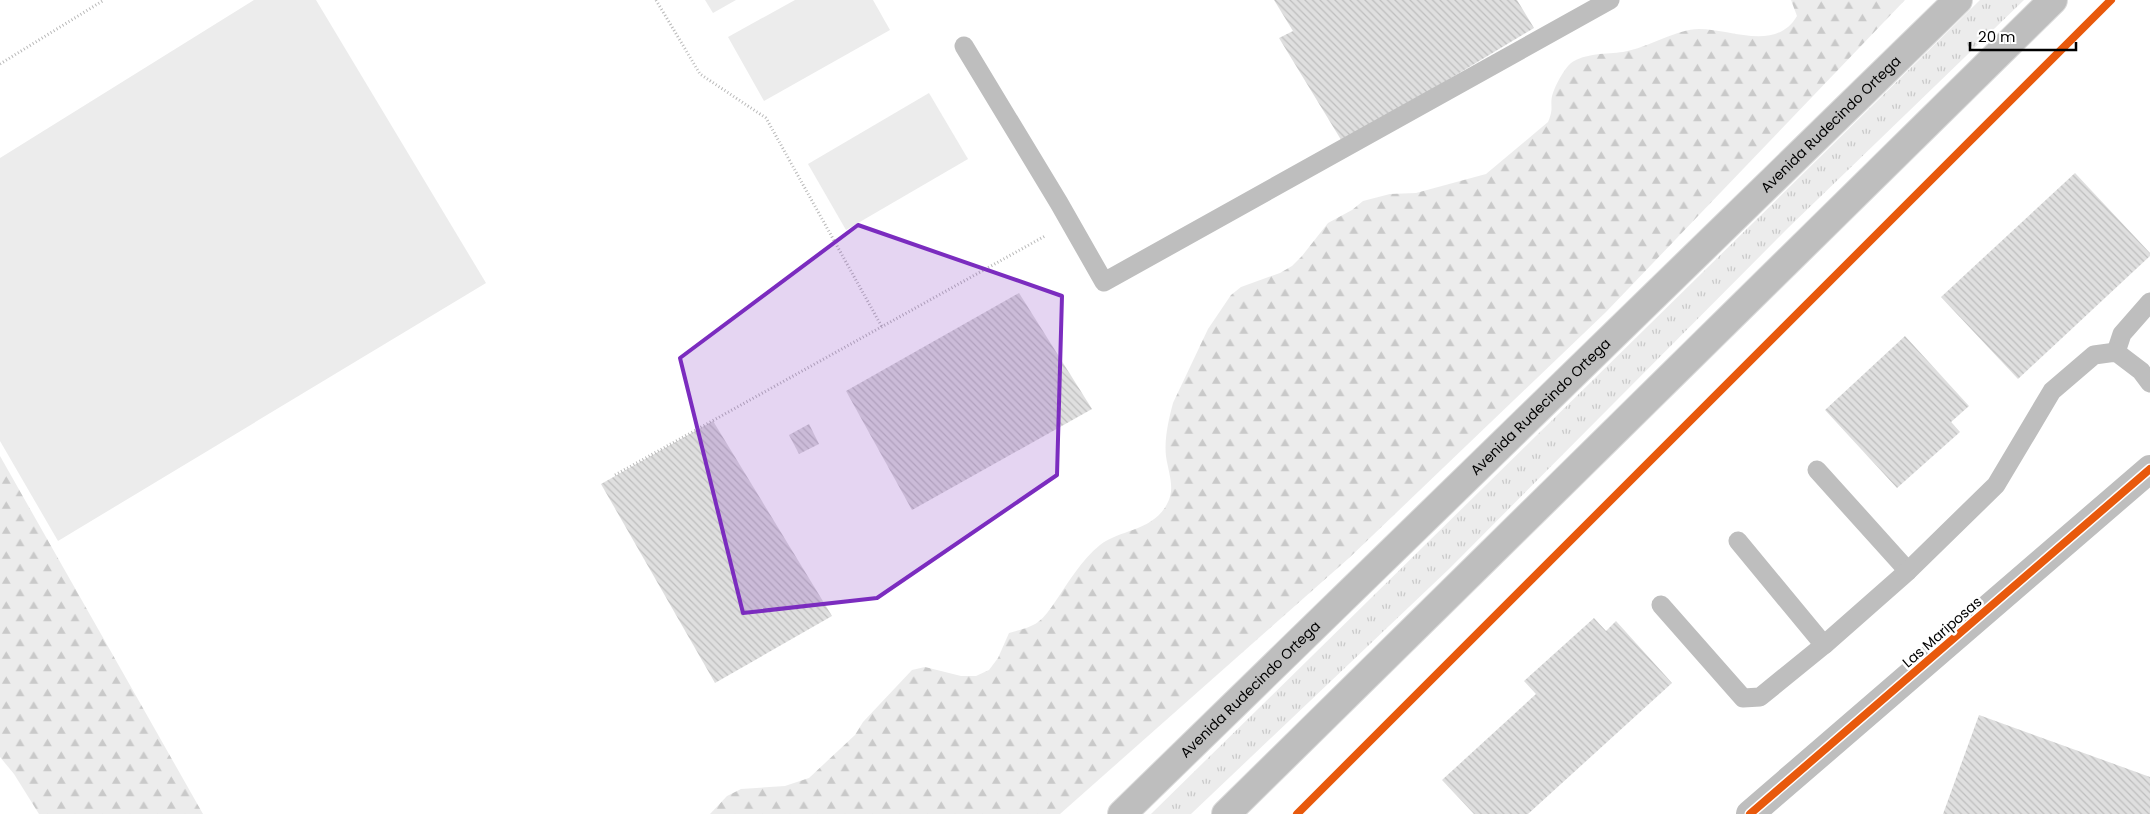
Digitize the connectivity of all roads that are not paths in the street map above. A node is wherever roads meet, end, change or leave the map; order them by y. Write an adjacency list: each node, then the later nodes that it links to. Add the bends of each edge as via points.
1 (1610, 0): 4 (lane, via 1104,282)
2 (1958, 0): 14 (main road, Avenida Rudecindo Ortega)
3 (2053, 0): 15 (main road)
4 (964, 46)
5 (2150, 302): 6 (lane, via 2122,334)
6 (2116, 352): 7 (lane, via 2141,371); 11 (lane, via 2094,355 2052,391 1996,485)
7 (2150, 383)
8 (2150, 469): 16 (main road, Las Mariposas)
9 (1817, 470): 11 (lane)
10 (1738, 542): 13 (lane)
11 (1908, 570): 13 (lane)
12 (1661, 605): 13 (lane, via 1743,698 1760,697)
13 (1824, 645)
14 (1122, 814)
15 (1226, 814)
16 (1750, 814)

